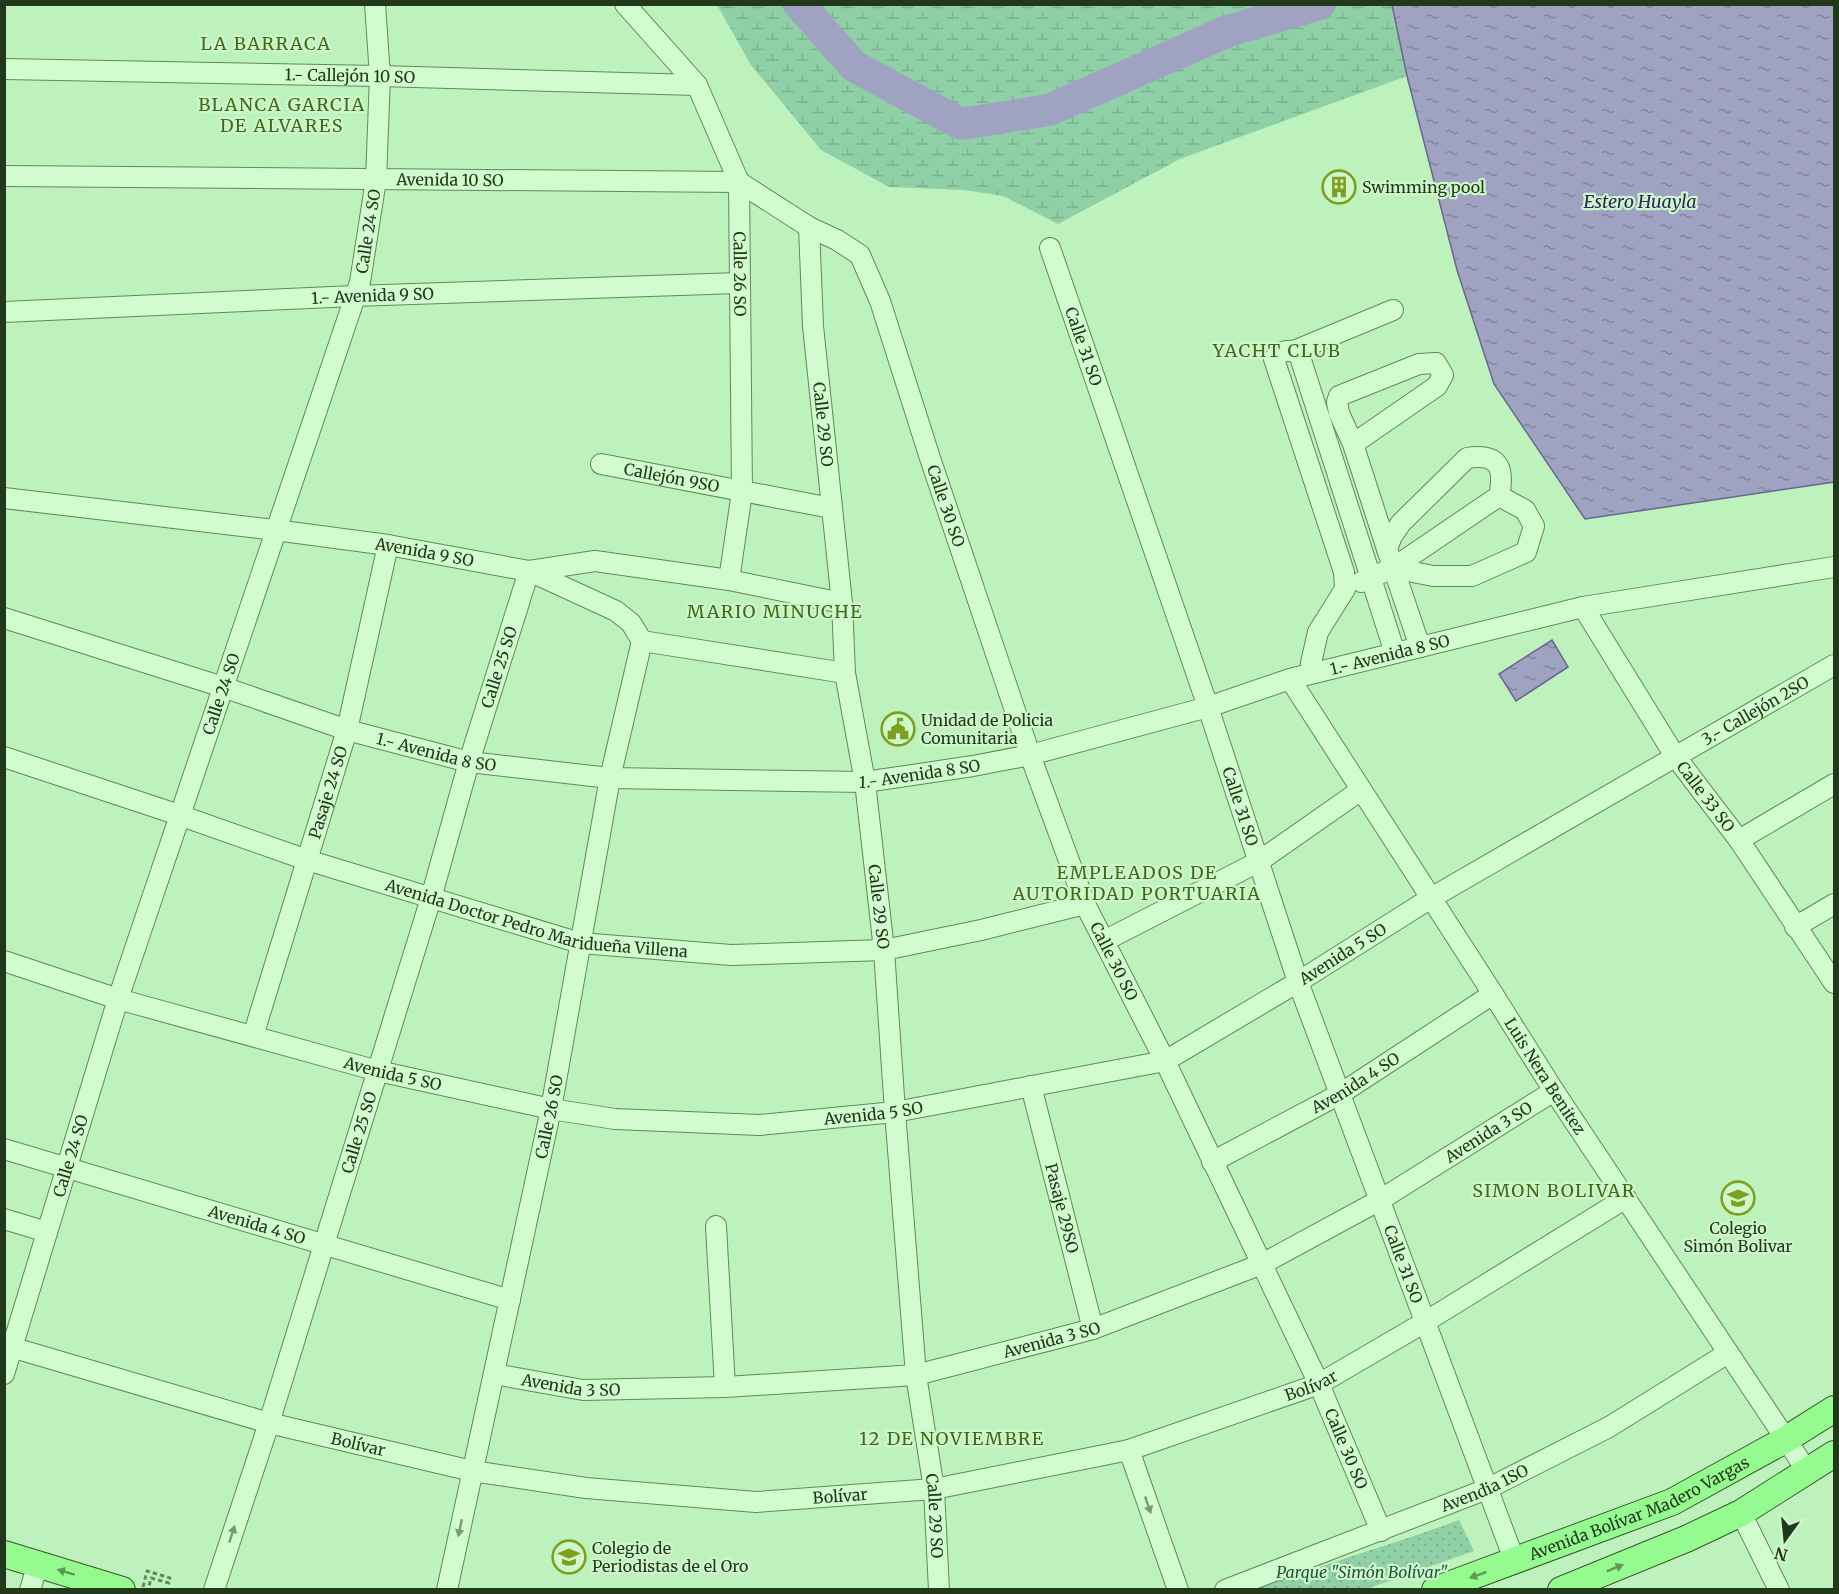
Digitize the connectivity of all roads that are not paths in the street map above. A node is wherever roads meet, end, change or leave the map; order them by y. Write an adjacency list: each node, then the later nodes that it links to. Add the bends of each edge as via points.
1 (375, 4): 4 (street, Calle 24 SO)
2 (625, 4): 5 (street, Calle 26 SO)
3 (4, 69): 4 (street, 1.- Callejón 10 SO)
4 (380, 76): 5 (street, 1.- Callejón 10 SO); 7 (street, Calle 24 SO)
5 (697, 85): 8 (street, Calle 26 SO)
6 (4, 176): 7 (street, Avenida 10 SO)
7 (376, 180): 8 (street, Avenida 10 SO); 12 (street, Calle 24 SO, via 360,282)
8 (739, 182): 9 (street); 11 (street, Calle 26 SO)
9 (809, 226): 21 (street, Calle 29 SO, via 813,326); 43 (street, Calle 30 SO, via 860,255 880,301)
10 (1050, 248): 41 (street, Calle 31 SO)
11 (740, 283): 12 (street, 1.- Avenida 9 SO); 18 (street, Calle 26 SO)
12 (354, 296): 14 (street, 1.- Avenida 9 SO); 22 (street, Calle 24 SO)
13 (1393, 310): 15 (street)
14 (4, 312)
15 (1294, 351): 27 (street, via 1300,357); 29 (street, via 1280,352 1274,359 1344,572)
16 (1353, 444): 16 (street, via 1437,386 1443,375 1436,363 1419,364 1339,396 1339,413); 24 (street)
17 (602, 464): 18 (street, Callejón 9SO)
18 (742, 492): 21 (street, Callejón 9SO); 28 (street, Calle 26 SO)
19 (1499, 496): 24 (street); 24 (street, via 1503,479 1494,460 1467,458 1401,524 1392,536); 24 (street, via 1525,510 1534,526 1526,552 1472,576 1433,576)
20 (4, 498): 22 (street, Avenida 9 SO)
21 (831, 508): 30 (street, Calle 29 SO)
22 (275, 530): 23 (street, Avenida 9 SO); 40 (street, Calle 24 SO)
23 (388, 546): 26 (street, Avenida 9 SO); 42 (street, Pasaje 24 SO)
24 (1390, 558): 27 (street); 34 (street)
25 (1834, 567): 31 (street, 1.- Avenida 8 SO)
26 (529, 570): 28 (street, Avenida 9 SO, via 595,561); 33 (street, via 616,611 631,623); 46 (street, Calle 25 SO)
27 (1371, 578): 29 (street); 35 (street)
28 (729, 580): 30 (street, Avenida 9 SO)
29 (1345, 589): 38 (street, via 1318,632 1311,663)
30 (842, 603): 37 (street, Calle 29 SO)
31 (1583, 607): 34 (street, 1.- Avenida 8 SO); 44 (street, Calle 33 SO)
32 (4, 618): 40 (street, 1.- Avenida 8 SO)
33 (642, 641): 37 (street); 47 (street, Calle 26 SO)
34 (1420, 647): 35 (street, 1.- Avenida 8 SO)
35 (1395, 653): 38 (street, 1.- Avenida 8 SO)
36 (1834, 665): 44 (street, 3.- Callejón 2SO)
37 (845, 673): 48 (street, Calle 29 SO)
38 (1313, 673): 39 (street, 1.- Avenida 8 SO)
39 (1290, 679): 41 (street, 1.- Avenida 8 SO); 50 (street, Luis Nera Benitez)
40 (223, 687): 42 (street, 1.- Avenida 8 SO); 51 (street, Calle 24 SO)
41 (1208, 707): 43 (street, 1.- Avenida 8 SO); 54 (street, Calle 31 SO)
42 (347, 730): 46 (street, 1.- Avenida 8 SO); 53 (street, Pasaje 24 SO)
43 (1030, 754): 48 (street, 1.- Avenida 8 SO); 57 (street, Calle 30 SO)
44 (1676, 756): 52 (street, Calle 33 SO); 56 (street, Avenida 5 SO)
45 (4, 757): 51 (street, Avenida Doctor Pedro Maridueña Villena)
46 (469, 762): 47 (street, 1.- Avenida 8 SO); 55 (street, Calle 25 SO)
47 (610, 778): 48 (street, 1.- Avenida 8 SO); 61 (street, Calle 26 SO)
48 (865, 782): 62 (street, Calle 29 SO)
49 (1834, 784): 52 (street)
50 (1361, 790): 54 (street); 56 (street, Luis Nera Benitez)
51 (179, 815): 53 (street, Avenida Doctor Pedro Maridueña Villena); 67 (street, Calle 24 SO)
52 (1739, 840): 59 (street, Calle 33 SO)
53 (307, 860): 55 (street, Avenida Doctor Pedro Maridueña Villena); 68 (street, Pasaje 24 SO)
54 (1258, 862): 60 (street); 64 (street, Calle 31 SO)
55 (431, 898): 61 (street, Avenida Doctor Pedro Maridueña Villena); 70 (street, Calle 25 SO)
56 (1431, 898): 64 (street, Avenida 5 SO); 66 (street, Luis Nera Benitez)
57 (1085, 904): 60 (street, Calle 30 SO); 62 (street, Avenida Doctor Pedro Maridueña Villena)
58 (1834, 904): 59 (street)
59 (1796, 927): 65 (street, Calle 33 SO)
60 (1104, 941): 69 (street, Calle 30 SO)
61 (580, 943): 62 (street, Avenida Doctor Pedro Maridueña Villena, via 731,955); 74 (street, Calle 26 SO)
62 (884, 950): 75 (street, Calle 29 SO)
63 (4, 961): 67 (street, Avenida 5 SO)
64 (1298, 982): 69 (street, Avenida 5 SO); 73 (street, Calle 31 SO)
65 (1834, 983)
66 (1493, 993): 72 (street, Luis Nera Benitez); 73 (street, Avenida 4 SO)
67 (118, 999): 68 (street, Avenida 5 SO); 78 (street, Calle 24 SO)
68 (253, 1036): 70 (street, Avenida 5 SO)
69 (1165, 1061): 71 (street, Avenida 5 SO); 77 (street, Calle 30 SO)
70 (378, 1071): 74 (street, Avenida 5 SO); 84 (street, Calle 25 SO)
71 (1031, 1086): 75 (street, Avenida 5 SO); 88 (street, Pasaje 29SO)
72 (1554, 1091): 79 (street, Luis Nera Benitez); 80 (street, Avenida 3 SO)
73 (1340, 1094): 77 (street, Avenida 4 SO); 80 (street, Calle 31 SO)
74 (551, 1110): 75 (street, Avenida 5 SO, via 615,1119 760,1125); 86 (street, Calle 26 SO)
75 (894, 1112): 93 (street, Calle 29 SO)
76 (4, 1149): 78 (street, Avenida 4 SO)
77 (1212, 1161): 85 (street, Calle 30 SO)
78 (67, 1167): 83 (street, Calle 24 SO); 84 (street, Avenida 4 SO)
79 (1626, 1198): 87 (street, Bolívar); 90 (street, Luis Nera Benitez)
80 (1380, 1200): 85 (street, Avenida 3 SO); 87 (street, Calle 31 SO)
81 (4, 1219): 83 (street)
82 (716, 1226): 95 (street)
83 (48, 1232): 89 (street, Calle 24 SO)
84 (324, 1244): 86 (street, Avenida 4 SO); 97 (street, Calle 25 SO)
85 (1262, 1264): 88 (street, Avenida 3 SO); 94 (street, Calle 30 SO)
86 (510, 1300): 92 (street, Calle 26 SO)
87 (1425, 1322): 94 (street, Bolívar); 104 (street, Calle 31 SO)
88 (1093, 1329): 93 (street, Avenida 3 SO)
89 (8, 1347): 91 (street, Calle 24 SO); 97 (street, Bolívar)
90 (1728, 1353): 98 (street, Luis Nera Benitez); 104 (street, Avendia 1SO, via 1609,1427)
91 (4, 1374)
92 (494, 1374): 95 (street, Avenida 3 SO, via 583,1390); 101 (street, Calle 26 SO)
93 (916, 1375): 95 (street, Avenida 3 SO); 103 (street, Calle 29 SO)
94 (1319, 1384): 99 (street, Bolívar); 106 (street, Calle 30 SO)
95 (725, 1388)
96 (1834, 1409): 98 (main road, Avenida Bolívar Madero Vargas)
97 (269, 1423): 101 (street, Bolívar); 112 (street, Calle 25 SO, one-way to 97)
98 (1785, 1440): 102 (street, Luis Nera Benitez); 108 (main road, Avenida Bolívar Madero Vargas, via 1672,1502)
99 (1129, 1450): 103 (street, Bolívar); 115 (street, one-way to 115)
100 (1834, 1454): 102 (main road)
101 (472, 1471): 103 (street, Bolívar, via 586,1488 756,1502); 113 (street, Calle 26 SO, one-way to 113)
102 (1807, 1471): 105 (main road)
103 (934, 1489): 114 (street, Calle 29 SO)
104 (1487, 1489): 106 (street, Avendia 1SO); 108 (street, Calle 31 SO)
105 (1741, 1513): 118 (main road, one-way to 105); 119 (street)
106 (1381, 1531): 116 (street, Avendia 1SO)
107 (4, 1554): 109 (main road)
108 (1515, 1562): 117 (main road, Avenida Bolívar Madero Vargas, one-way to 117)
109 (38, 1564): 110 (street); 111 (main road, one-way to 109)
110 (30, 1590)
111 (122, 1590)
112 (214, 1590)
113 (447, 1590)
114 (939, 1590)
115 (1178, 1590)
116 (1225, 1590)
117 (1435, 1590)
118 (1561, 1590)
119 (1779, 1590)

